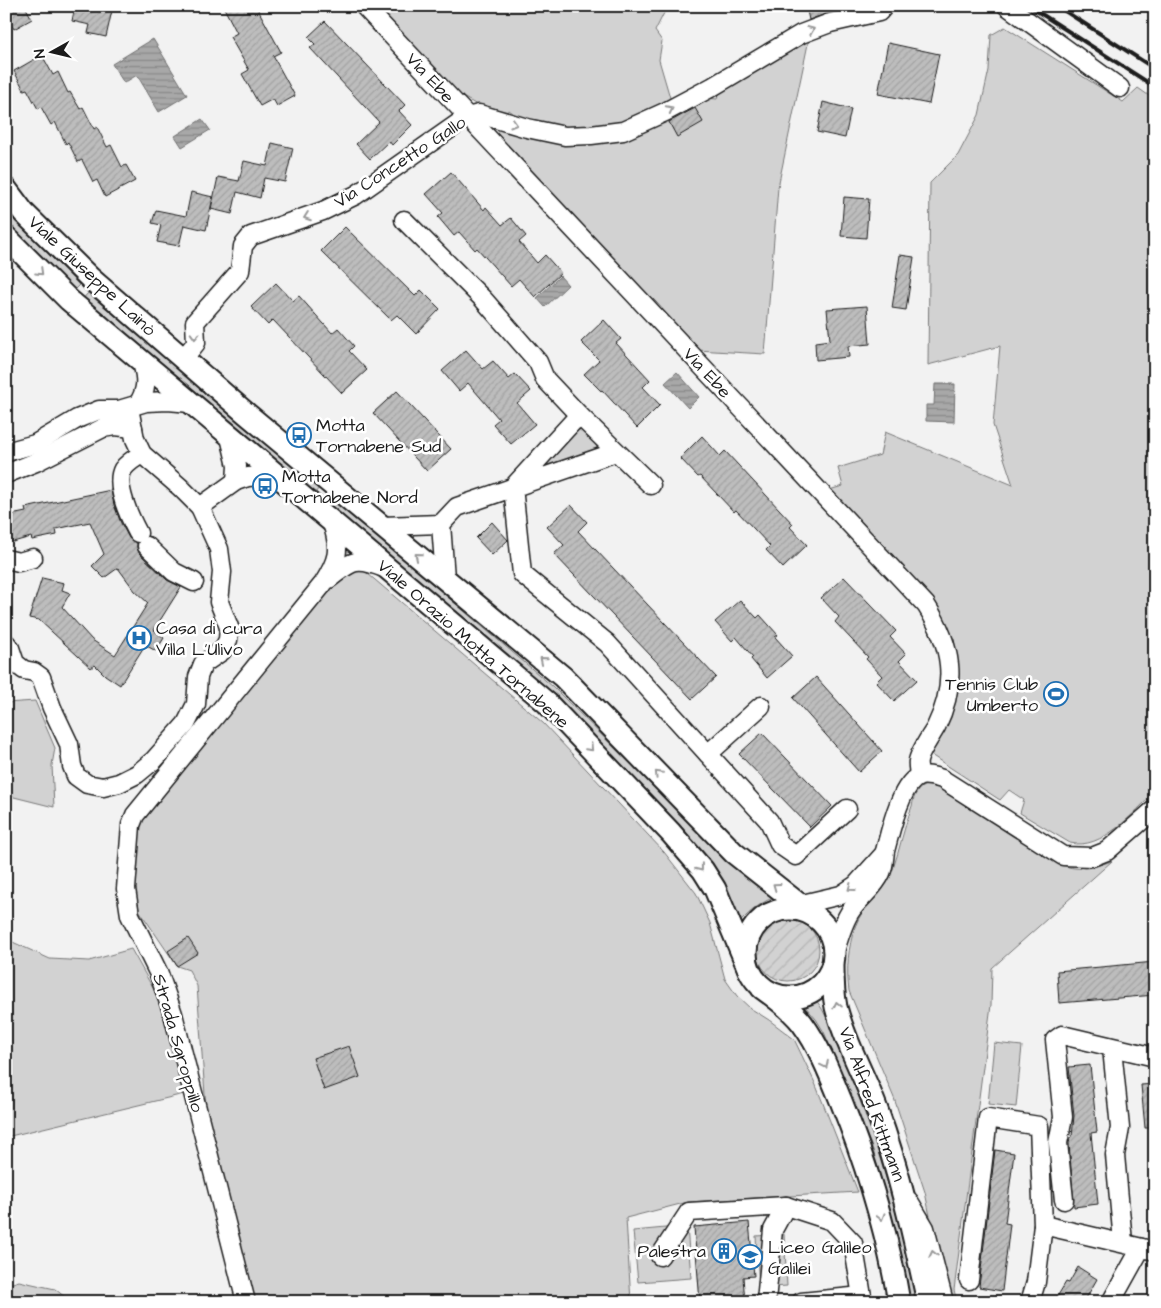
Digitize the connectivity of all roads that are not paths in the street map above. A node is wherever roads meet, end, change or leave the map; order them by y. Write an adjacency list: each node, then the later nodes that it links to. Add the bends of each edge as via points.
1 (364, 6): 5 (street, Via Ebe)
2 (1007, 6): 4 (street)
3 (882, 9): 5 (street, Via Concetto Gallo, one-way to 3, via 479,114 565,136 623,131 712,87 801,34)
4 (1120, 88)
5 (467, 117): 9 (street, Via Concetto Gallo, one-way to 9, via 356,195 323,211 250,236 243,246 240,271 195,322 196,343); 37 (street, Via Ebe, via 926,605 948,650 950,672 945,707 918,761)
6 (6, 189): 9 (main road, Viale Giuseppe Lainò, via 24,213 90,278)
7 (404, 220): 13 (street, via 483,299 538,362 545,379)
8 (6, 237): 10 (main road, Viale Giuseppe Lainò, one-way to 10, via 69,300)
9 (183, 359): 27 (main road, Viale Orazio Motta Tornabene)
10 (142, 363): 11 (main road, Viale Orazio Motta Tornabene); 12 (street, via 145,391)
11 (190, 403): 12 (street, via 168,401); 15 (main road, Viale Orazio Motta Tornabene)
12 (133, 406): 14 (street); 16 (street, via 99,410 35,444)
13 (579, 415): 17 (street); 23 (street)
14 (133, 428): 18 (street); 19 (street, via 103,428)
15 (230, 437): 20 (main road, Viale Orazio Motta Tornabene); 21 (street, via 237,466)
16 (6, 452)
17 (616, 452): 22 (street); 23 (street)
18 (142, 454): 24 (street); 32 (street, via 122,470 120,482 131,520 143,539 174,572)
19 (6, 474)
20 (276, 475): 21 (street); 25 (main road, Viale Orazio Motta Tornabene)
21 (236, 481): 24 (street)
22 (651, 485)
23 (513, 487): 26 (street, via 457,507); 36 (street, via 522,574 607,643)
24 (200, 507): 34 (street, via 219,550 222,572 219,602 229,626 228,640 222,651 202,664 196,704 186,724 137,774 103,787 87,784 76,776 69,744 41,677 15,663)
25 (332, 523): 30 (main road, Viale Orazio Motta Tornabene); 33 (street, via 338,540 338,555)
26 (441, 524): 27 (street); 31 (street)
27 (382, 526): 31 (main road, Viale Orazio Motta Tornabene, one-way to 27)
28 (33, 558): 29 (street, via 19,562)
29 (6, 559)
30 (389, 570): 33 (street, via 359,561 343,568); 43 (main road, Viale Orazio Motta Tornabene, one-way to 43, via 547,703 671,833 703,870 715,890)
31 (445, 578): 41 (main road, Viale Orazio Motta Tornabene, one-way to 31, via 734,853 563,677)
32 (194, 582)
33 (323, 584): 57 (street, Strada Sgroppillo, via 135,815 131,825 126,890 130,915 159,974 173,1014)
34 (6, 643)
35 (761, 706): 36 (street)
36 (708, 754): 38 (street, via 769,821 780,844 796,856)
37 (919, 776): 39 (street, via 942,778 1063,856 1092,856 1107,850); 40 (street, via 902,796)
38 (848, 809)
39 (1155, 809)
40 (885, 853): 41 (street, one-way to 41, via 856,885 841,895); 42 (street, via 876,882 850,912)
41 (800, 910): 42 (main road, via 824,924 830,934); 43 (main road, via 773,911 754,925 745,947)
42 (833, 960): 44 (main road, via 828,977 809,993 785,997); 47 (main road, Via Alfred Rittmann, one-way to 42, via 877,1109 838,1013)
43 (749, 970): 44 (main road)
44 (762, 988): 59 (main road, Via Alfred Rittmann, one-way to 59, via 801,1022 832,1079 869,1173 886,1232)
45 (1112, 1048): 46 (street); 48 (street, via 1062,1036 1055,1040 1063,1117 1058,1143); 51 (street, via 1120,1128 1115,1155)
46 (1155, 1057)
47 (903, 1191): 60 (main road, Via Alfred Rittmann); 61 (street, one-way to 47, via 925,1228)
48 (1064, 1200)
49 (786, 1206): 53 (street, via 689,1212); 55 (street, via 832,1221 853,1243); 56 (street, via 773,1230)
50 (1043, 1225): 51 (street); 54 (street, via 1039,1126 988,1118); 62 (street, via 1036,1282)
51 (1123, 1242): 52 (street)
52 (1148, 1249): 63 (street)
53 (660, 1256)
54 (969, 1280)
55 (862, 1299): 58 (street)
56 (766, 1301)
57 (246, 1302)
58 (801, 1302)
59 (899, 1302)
60 (928, 1302)
61 (944, 1302)
62 (1030, 1302)
63 (1111, 1302)

